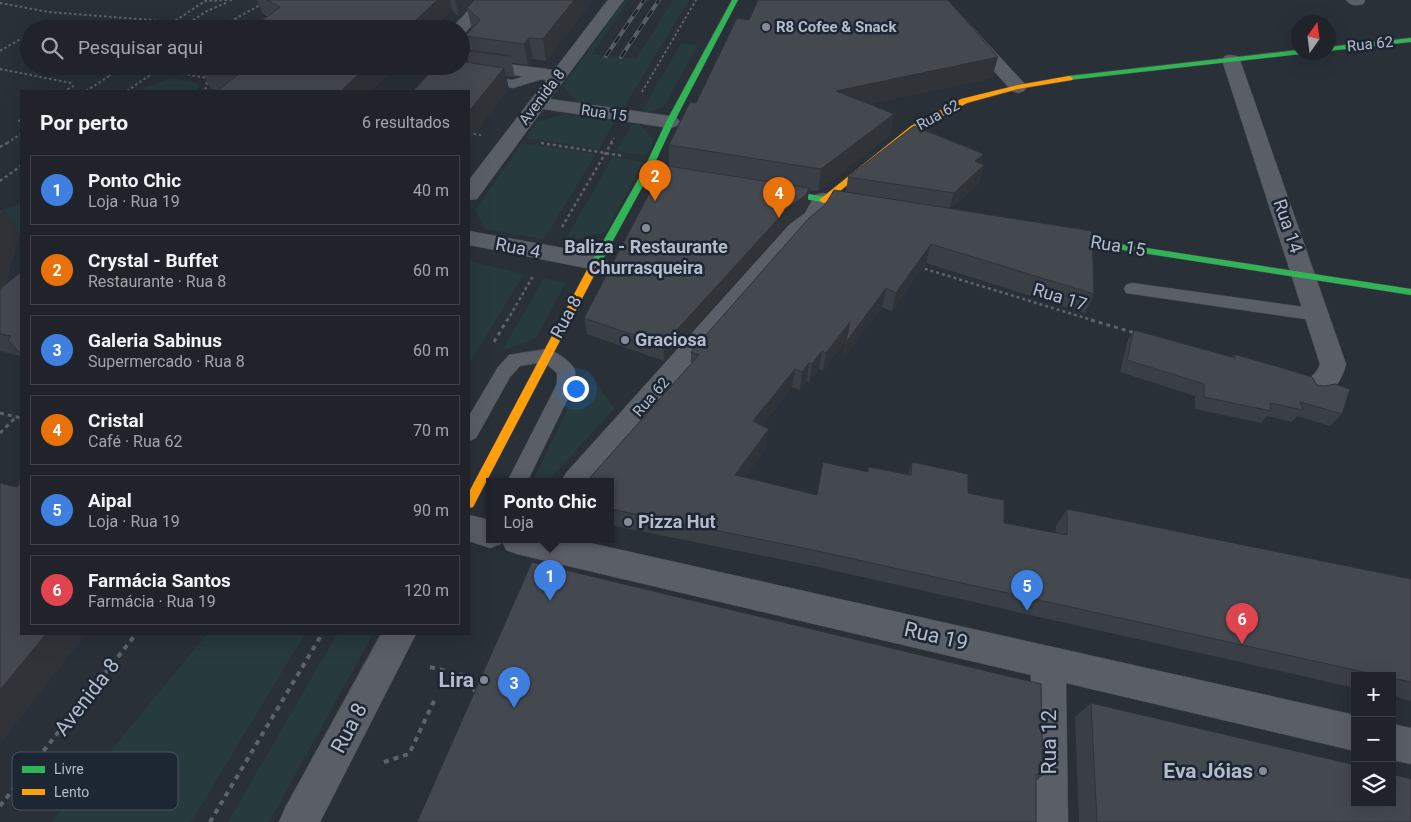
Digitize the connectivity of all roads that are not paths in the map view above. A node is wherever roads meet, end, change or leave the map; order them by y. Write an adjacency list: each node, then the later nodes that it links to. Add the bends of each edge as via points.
1 (487, 0): 5 (street)
2 (616, 0): 11 (street, Avenida 8)
3 (735, 0): 14 (street, Rua 8)
4 (937, 1): 12 (street)
5 (468, 20)
6 (1411, 40): 7 (street, Rua 62)
7 (1336, 48)
8 (1291, 53): 9 (street, Rua 62)
9 (1231, 60): 12 (street, Rua 62); 24 (street, Rua 14)
10 (470, 71): 11 (street)
11 (552, 75): 13 (street, Avenida 8)
12 (1018, 87): 19 (street, Rua 62, via 964,101 914,128)
13 (537, 103): 14 (street, Rua 15); 18 (street, Avenida 8)
14 (670, 122): 15 (street, Rua 8)
15 (648, 170): 16 (street); 23 (street, Rua 8)
16 (706, 180)
17 (764, 190): 19 (street)
18 (470, 193)
19 (823, 200): 20 (street); 32 (street, Rua 62, via 813,217 796,230)
20 (872, 208)
21 (1049, 235): 24 (street, Rua 15)
22 (470, 238): 23 (street, Rua 4)
23 (596, 262): 28 (street, Rua 8)
24 (1305, 276): 26 (street, Rua 15); 27 (street, Rua 14)
25 (1132, 289): 27 (lane)
26 (1411, 292)
27 (1318, 316): 29 (street, Rua 14, via 1333,364 1330,376)
28 (546, 354): 30 (lane, via 515,360 504,372); 31 (lane, via 566,370 566,384); 33 (street, Rua 8)
29 (1315, 388)
30 (470, 431)
31 (519, 478)
32 (579, 478)
33 (470, 500)
34 (470, 528): 35 (street)
35 (486, 533)
36 (537, 543): 38 (street, Rua 19)
37 (398, 635): 42 (street, Rua 8)
38 (1048, 662): 39 (street, Rua 19); 43 (street, Rua 12)
39 (1351, 732)
40 (1396, 743): 41 (street)
41 (1411, 746)
42 (300, 822)
43 (1048, 822)

